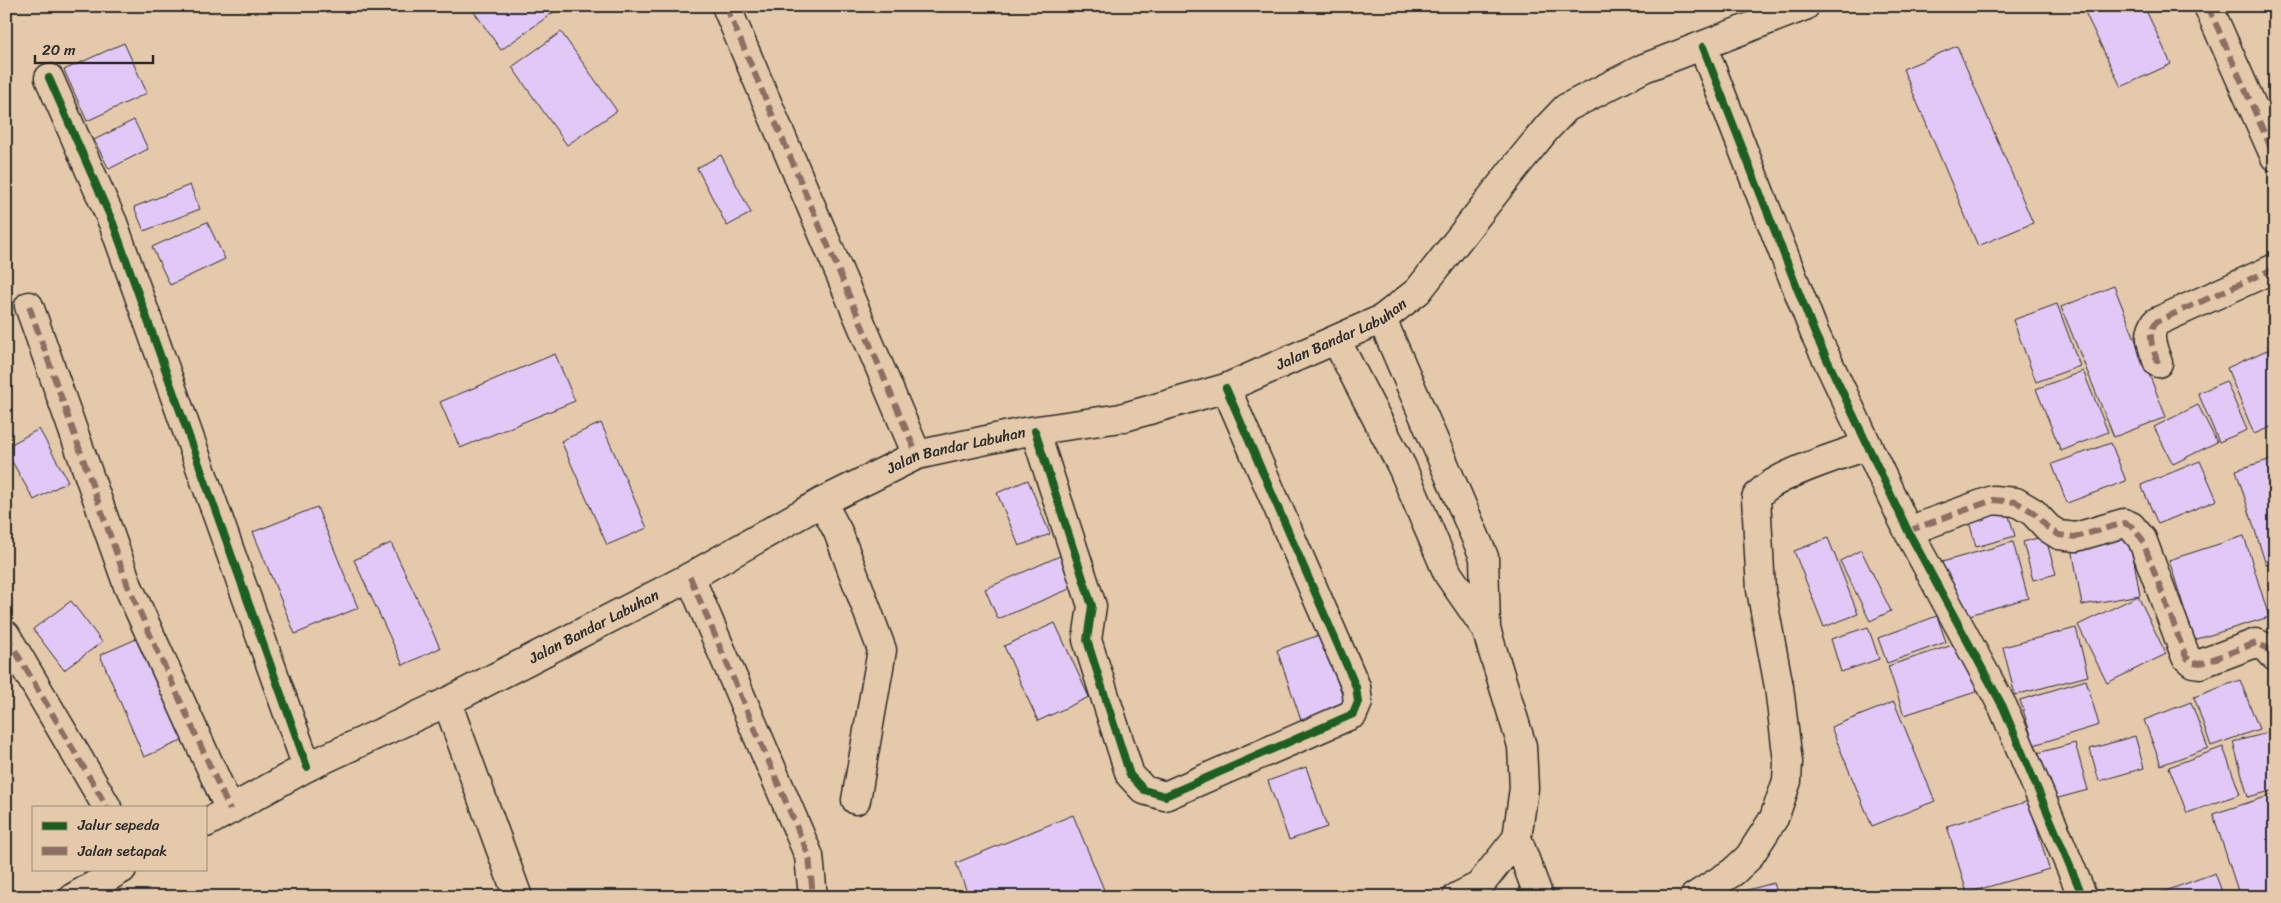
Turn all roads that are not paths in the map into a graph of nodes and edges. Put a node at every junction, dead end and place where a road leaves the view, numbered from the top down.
1 (726, 6) edge
2 (1805, 6) edge
3 (2208, 6) edge
4 (1703, 47) junction
5 (49, 78) dead end
6 (2275, 157) edge
7 (2275, 268) edge
8 (29, 306) dead end
9 (1382, 319) junction
10 (1336, 340) junction
11 (2158, 363) dead end
12 (1226, 388) junction
13 (1035, 431) junction
14 (1866, 446) junction
15 (917, 456) junction
16 (822, 502) junction
17 (1908, 531) junction
18 (690, 577) junction
19 (1486, 629) junction
20 (6, 635) edge
21 (2275, 657) edge
22 (447, 702) junction
23 (307, 767) junction
24 (856, 800) dead end
25 (106, 806) edge
26 (230, 810) junction
27 (208, 822) edge
28 (1517, 838) junction
29 (120, 870) edge
30 (74, 897) edge
31 (518, 897) edge
32 (813, 897) edge
33 (1457, 897) edge
34 (1539, 897) edge
35 (1694, 897) edge
36 (2083, 897) edge

1 - 15 street
2 - 4 street, Jalan Bandar Labuhan
3 - 6 street
4 - 9 street, Jalan Bandar Labuhan
4 - 14 street
5 - 23 street
7 - 11 street
8 - 26 street
9 - 10 street, Jalan Bandar Labuhan
9 - 19 street
10 - 12 street, Jalan Bandar Labuhan
10 - 19 street
12 - 13 street, Jalan Bandar Labuhan
12 - 13 street
13 - 15 street, Jalan Bandar Labuhan
14 - 17 street
14 - 35 street
15 - 16 street, Jalan Bandar Labuhan
16 - 18 street, Jalan Bandar Labuhan
16 - 24 street
17 - 21 street
17 - 36 street
18 - 22 street, Jalan Bandar Labuhan
18 - 32 street
19 - 28 street
20 - 25 street
22 - 23 street, Jalan Bandar Labuhan
22 - 31 street
23 - 26 street, Jalan Bandar Labuhan
26 - 27 street, Jalan Bandar Labuhan
28 - 33 street
28 - 34 street
29 - 30 street

